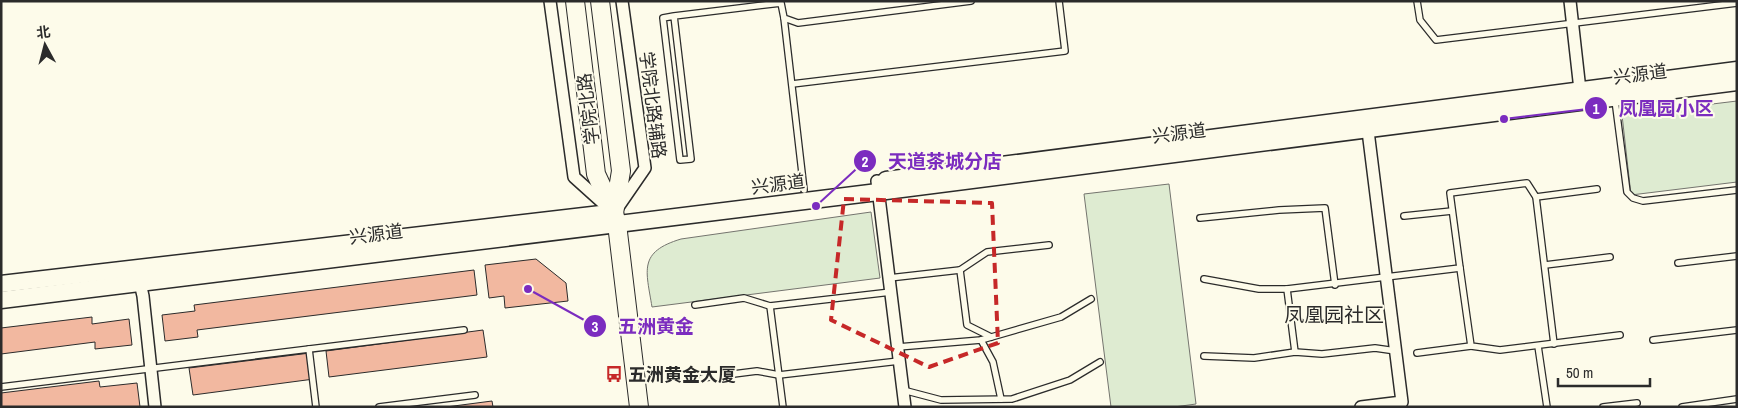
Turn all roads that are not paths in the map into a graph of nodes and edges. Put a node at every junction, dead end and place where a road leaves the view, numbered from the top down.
1 (550, 1) edge
2 (575, 1) edge
3 (600, 1) edge
4 (622, 1) edge
5 (971, 1) edge
6 (1060, 1) edge
7 (1417, 1) edge
8 (1570, 1) edge
9 (1737, 2) edge
10 (1705, 4) edge
11 (674, 16) junction
12 (784, 18) junction
13 (1572, 23) junction
14 (1737, 70) edge
15 (1737, 82) edge
16 (792, 84) junction
17 (1580, 90) junction
18 (1614, 98) junction
19 (1367, 123) junction
20 (878, 186) junction
21 (804, 190) junction
22 (1597, 190) dead end
23 (1737, 190) edge
24 (1536, 198) junction
25 (1452, 211) junction
26 (1404, 216) dead end
27 (615, 218) junction
28 (1200, 218) dead end
29 (1049, 245) dead end
30 (1737, 256) edge
31 (1610, 257) dead end
32 (1678, 263) dead end
33 (1545, 264) junction
34 (1460, 268) junction
35 (960, 270) junction
36 (138, 275) junction
37 (889, 278) junction
38 (1386, 278) junction
39 (1204, 279) dead end
40 (1, 284) edge
41 (1335, 284) junction
42 (1287, 289) junction
43 (891, 292) junction
44 (1091, 299) dead end
45 (1, 300) edge
46 (695, 305) dead end
47 (770, 306) junction
48 (464, 330) dead end
49 (1737, 330) edge
50 (1620, 335) dead end
51 (991, 337) junction
52 (981, 340) junction
53 (1653, 340) dead end
54 (1554, 344) junction
55 (1471, 346) junction
56 (1538, 346) junction
57 (898, 347) junction
58 (310, 349) junction
59 (1396, 351) junction
60 (1295, 352) junction
61 (1417, 353) dead end
62 (1204, 356) dead end
63 (899, 361) junction
64 (1100, 362) dead end
65 (151, 369) junction
66 (779, 375) junction
67 (702, 378) dead end
68 (1, 387) edge
69 (903, 390) junction
70 (475, 395) dead end
71 (1001, 399) junction
72 (1737, 400) edge
73 (1637, 403) dead end
74 (155, 407) edge
75 (316, 407) edge
76 (379, 407) edge
77 (639, 407) edge
78 (783, 407) edge
79 (905, 407) edge
80 (1360, 407) edge
81 (1547, 407) edge
82 (1603, 407) edge
83 (1682, 407) edge

1 - 27 street
2 - 27 main road, 学院北路
3 - 27 main road, 学院北路
4 - 27 street, 学院北路辅路
5 - 12 lane
6 - 16 lane
7 - 13 lane
8 - 13 street
9 - 10 lane
10 - 13 lane
11 - 11 lane
11 - 12 lane
12 - 16 lane
13 - 17 street
14 - 17 main road, 兴源道
15 - 18 main road, 兴源道
16 - 21 lane
17 - 19 main road, 兴源道
18 - 19 main road, 兴源道
18 - 23 lane
19 - 20 main road, 兴源道
19 - 38 street
20 - 21 main road, 兴源道
20 - 27 main road, 兴源道
20 - 37 street
21 - 27 main road, 兴源道
22 - 24 lane
24 - 25 lane
24 - 33 lane
25 - 26 lane
25 - 34 lane
27 - 36 main road, 兴源道
27 - 77 main road, 学院北路
28 - 41 lane
29 - 35 lane
30 - 32 lane
31 - 33 lane
33 - 54 lane
34 - 38 lane
34 - 55 lane
35 - 37 lane
35 - 51 lane
36 - 40 main road, 兴源道
36 - 45 main road, 兴源道
36 - 65 street
37 - 43 street
38 - 41 lane
38 - 59 street
39 - 42 lane
41 - 42 lane
42 - 60 lane
43 - 47 lane
43 - 57 street
44 - 51 lane
46 - 47 lane
47 - 66 lane
48 - 58 lane
49 - 53 lane
50 - 54 lane
51 - 52 lane
52 - 57 lane
52 - 71 lane
54 - 56 lane
55 - 56 lane
55 - 61 lane
56 - 81 lane
57 - 63 street
58 - 65 lane
58 - 75 lane
59 - 60 lane
59 - 80 street
60 - 62 lane
63 - 66 lane
63 - 69 street
64 - 71 lane
65 - 68 lane
65 - 74 street
66 - 67 lane
66 - 78 lane
69 - 71 lane
69 - 79 street
70 - 76 lane
72 - 83 lane
73 - 82 lane

